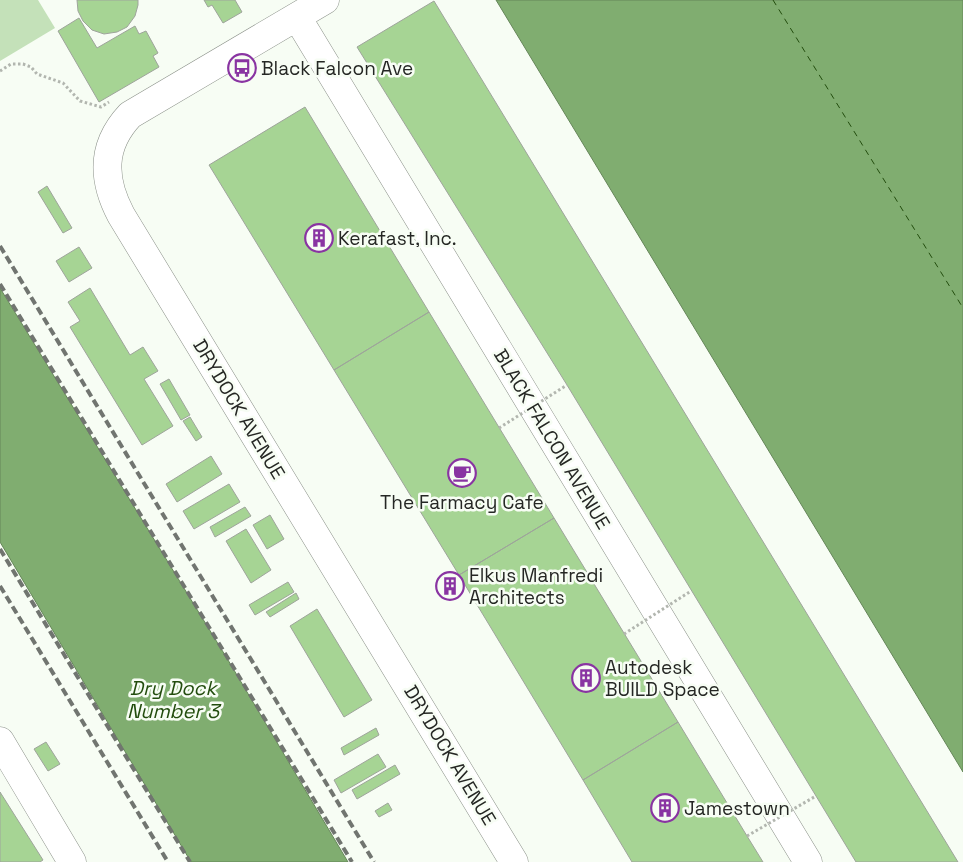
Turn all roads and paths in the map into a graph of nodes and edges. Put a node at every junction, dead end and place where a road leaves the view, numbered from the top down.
1 (325, 0) edge
2 (296, 17) junction
3 (0, 71) edge
4 (111, 101) dead end
5 (567, 385) dead end
6 (499, 428) dead end
7 (691, 591) dead end
8 (624, 634) dead end
9 (0, 742) edge
10 (816, 796) dead end
11 (747, 836) dead end
12 (72, 862) edge
13 (514, 862) edge
14 (808, 862) edge

1 - 2 street, DRYDOCK AVENUE
2 - 13 street, DRYDOCK AVENUE
2 - 14 street, BLACK FALCON AVENUE
3 - 4 path
5 - 6 path, bridge
7 - 8 path, bridge
9 - 12 street
10 - 11 path, bridge

